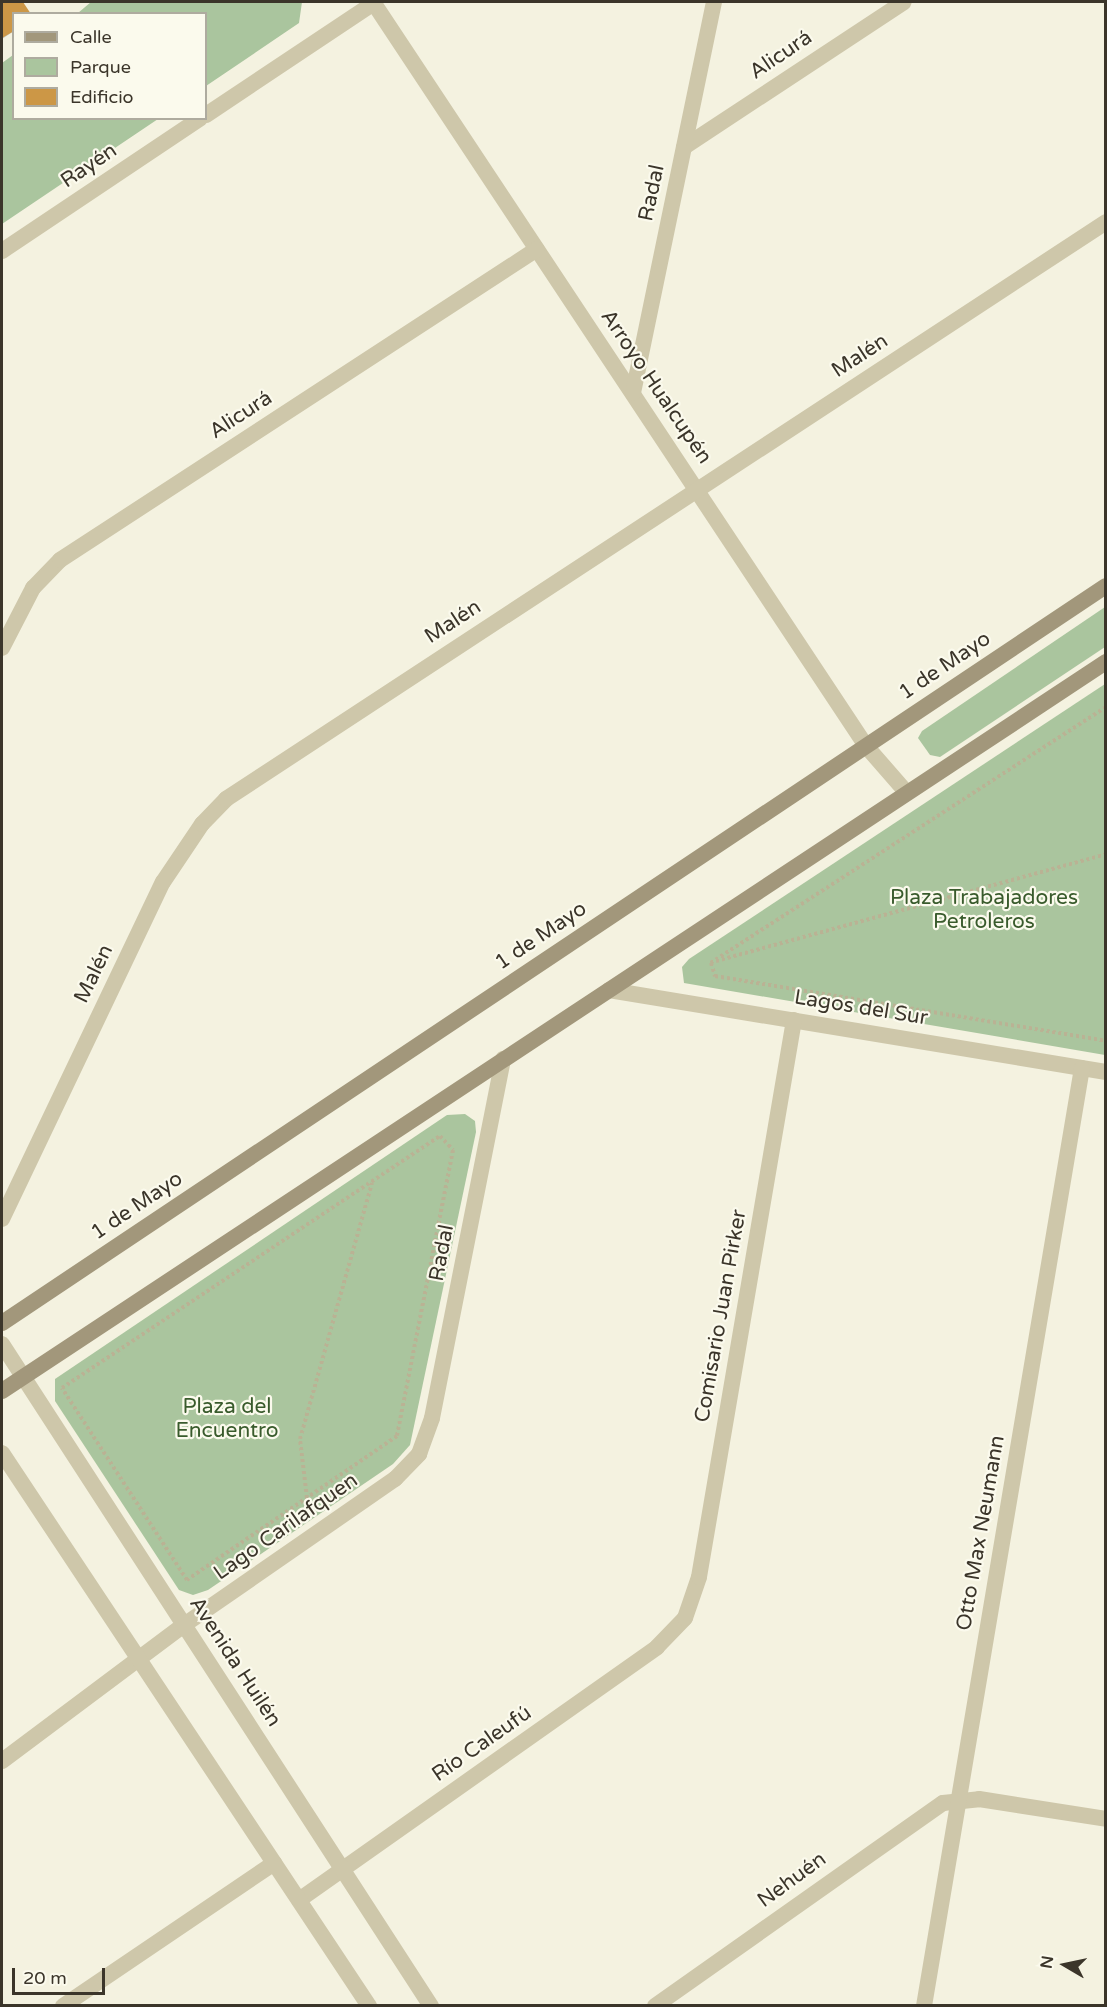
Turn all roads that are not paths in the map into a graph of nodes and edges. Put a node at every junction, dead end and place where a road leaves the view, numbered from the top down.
1 (373, 2) edge
2 (714, 2) edge
3 (904, 2) edge
4 (207, 114) edge
5 (198, 120) edge
6 (684, 147) junction
7 (1106, 222) edge
8 (537, 249) junction
9 (2, 250) edge
10 (633, 393) junction
11 (697, 490) junction
12 (1106, 586) edge
13 (2, 648) edge
14 (1106, 662) edge
15 (866, 746) junction
16 (907, 793) junction
17 (609, 990) junction
18 (794, 1020) junction
19 (503, 1059) junction
20 (1082, 1068) junction
21 (1106, 1072) edge
22 (2, 1219) edge
23 (2, 1323) edge
24 (2, 1344) edge
25 (23, 1376) junction
26 (2, 1391) edge
27 (2, 1453) edge
28 (419, 1454) joint
29 (685, 1618) joint
30 (184, 1625) junction
31 (141, 1662) junction
32 (2, 1761) edge
33 (959, 1798) junction
34 (1106, 1819) edge
35 (274, 1863) junction
36 (343, 1870) junction
37 (299, 1900) junction
38 (63, 2006) edge
39 (369, 2006) edge
40 (431, 2006) edge
41 (656, 2006) edge
42 (924, 2006) edge

1 - 4 street
1 - 8 street, Arroyo Hualcupén
2 - 6 street, Radal
3 - 6 street, Alicurá
5 - 9 street, Rayén
6 - 10 street, Radal
7 - 11 street, Malén
8 - 10 street, Arroyo Hualcupén
8 - 13 street, Alicurá
10 - 11 street, Arroyo Hualcupén
11 - 15 street, Arroyo Hualcupén
11 - 22 street, Malén
12 - 15 main road, 1 de Mayo
14 - 16 main road
15 - 16 street, Arroyo Hualcupén
15 - 23 main road, 1 de Mayo
16 - 17 main road
17 - 18 street, Lagos del Sur
17 - 19 main road
18 - 20 street, Lagos del Sur
18 - 29 street, Comisario Juan Pirker
19 - 25 main road
19 - 28 street, Radal
20 - 21 street, Lagos del Sur
20 - 33 street, Otto Max Neumann
24 - 25 street, Avenida Huilén
25 - 26 main road
25 - 30 street, Avenida Huilén
27 - 31 street
28 - 30 street, Lago Carilafquen
29 - 36 street, Río Caleufú
30 - 31 street, Lago Carilafquen
30 - 36 street, Avenida Huilén
31 - 32 street, Lago Carilafquen
31 - 35 street
33 - 34 street
33 - 41 street, Nehuén
33 - 42 street, Otto Max Neumann
35 - 37 street
35 - 38 street
36 - 37 street, Río Caleufú
36 - 40 street, Avenida Huilén
37 - 39 street

